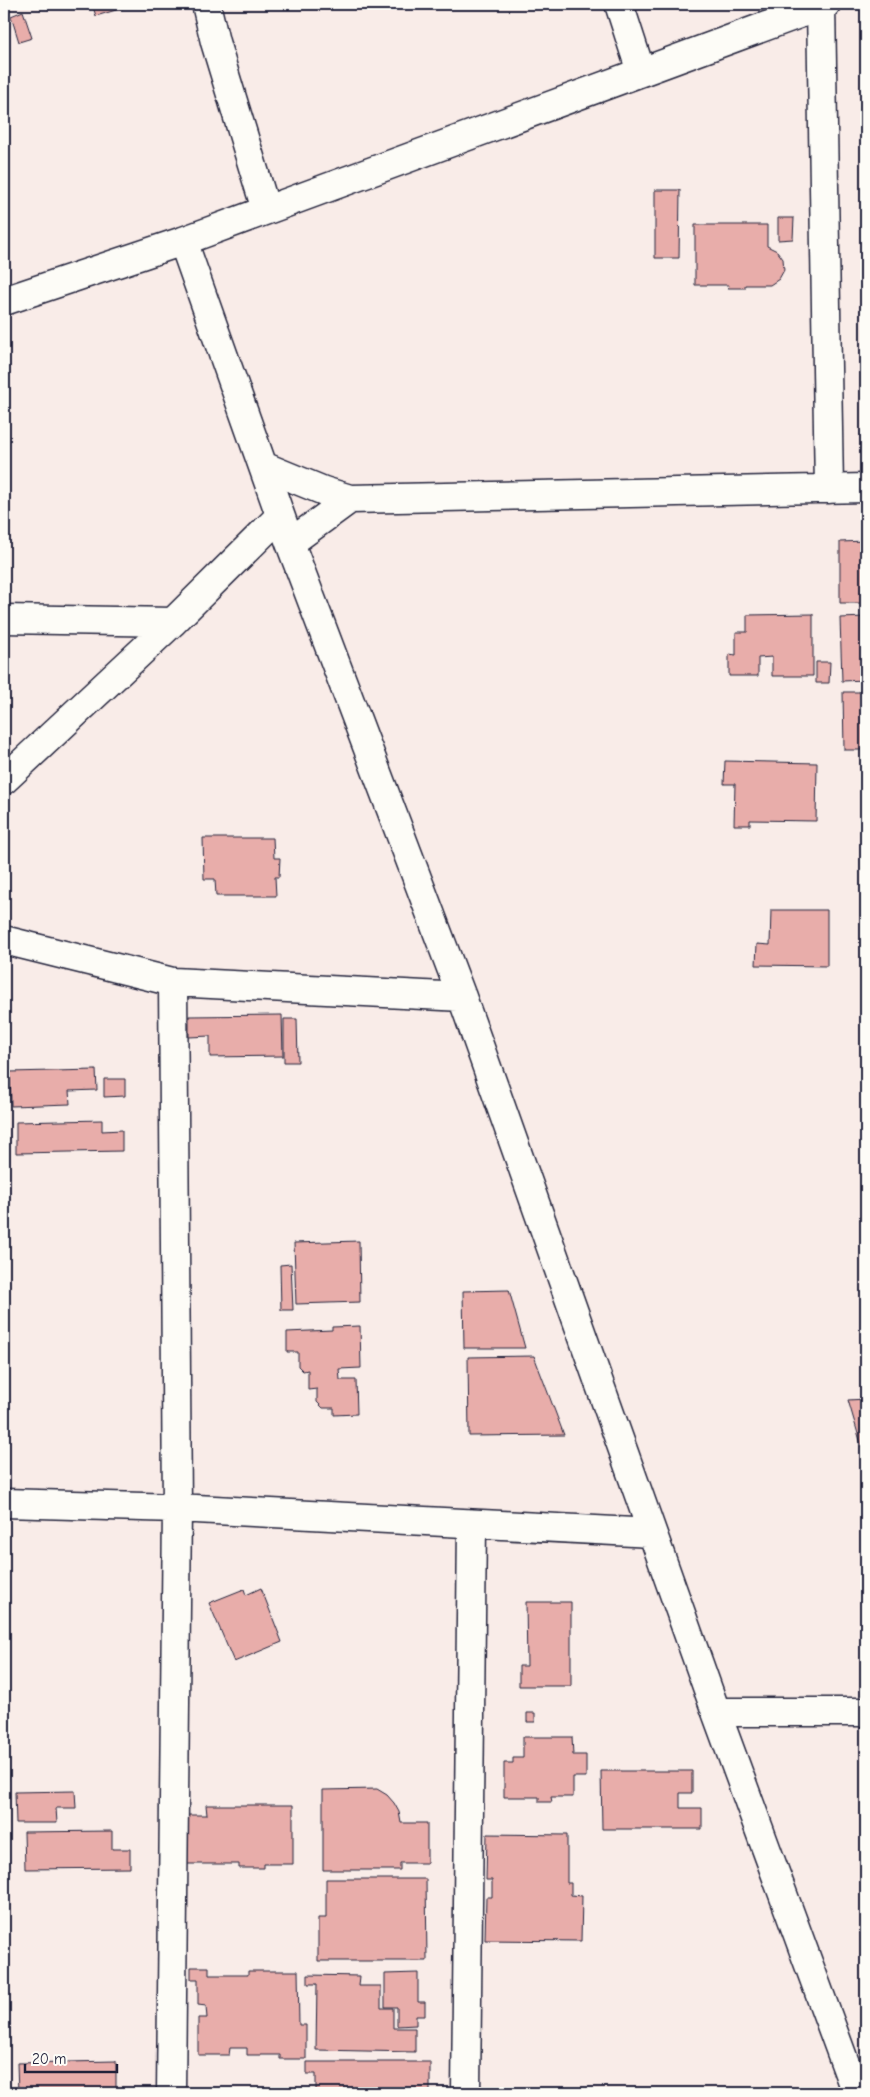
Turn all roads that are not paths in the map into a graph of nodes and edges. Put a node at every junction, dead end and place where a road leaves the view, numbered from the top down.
1 (206, 4) edge
2 (619, 4) edge
3 (824, 5) edge
4 (641, 72) junction
5 (266, 210) junction
6 (183, 241) junction
7 (4, 301) edge
8 (263, 466) junction
9 (866, 488) edge
10 (829, 489) junction
11 (350, 499) junction
12 (280, 516) junction
13 (290, 543) junction
14 (4, 619) edge
15 (173, 622) junction
16 (4, 780) edge
17 (4, 940) edge
18 (173, 982) junction
19 (462, 997) junction
20 (4, 1504) edge
21 (177, 1508) junction
22 (472, 1524) junction
23 (652, 1533) junction
24 (716, 1712) junction
25 (866, 1712) edge
26 (171, 2093) edge
27 (466, 2093) edge
28 (856, 2093) edge

1 - 5 street
2 - 4 street
3 - 4 street
3 - 10 street
4 - 5 street
5 - 6 street
6 - 7 street
6 - 8 street
8 - 11 street
8 - 12 street
9 - 10 street
10 - 11 street
11 - 13 street
12 - 13 street
12 - 15 street
13 - 19 street
14 - 15 street
15 - 16 street
17 - 18 street
18 - 19 street
18 - 21 street
19 - 23 street
20 - 21 street
21 - 22 street
21 - 26 street
22 - 23 street
22 - 27 street
23 - 24 street
24 - 25 street
24 - 28 street

